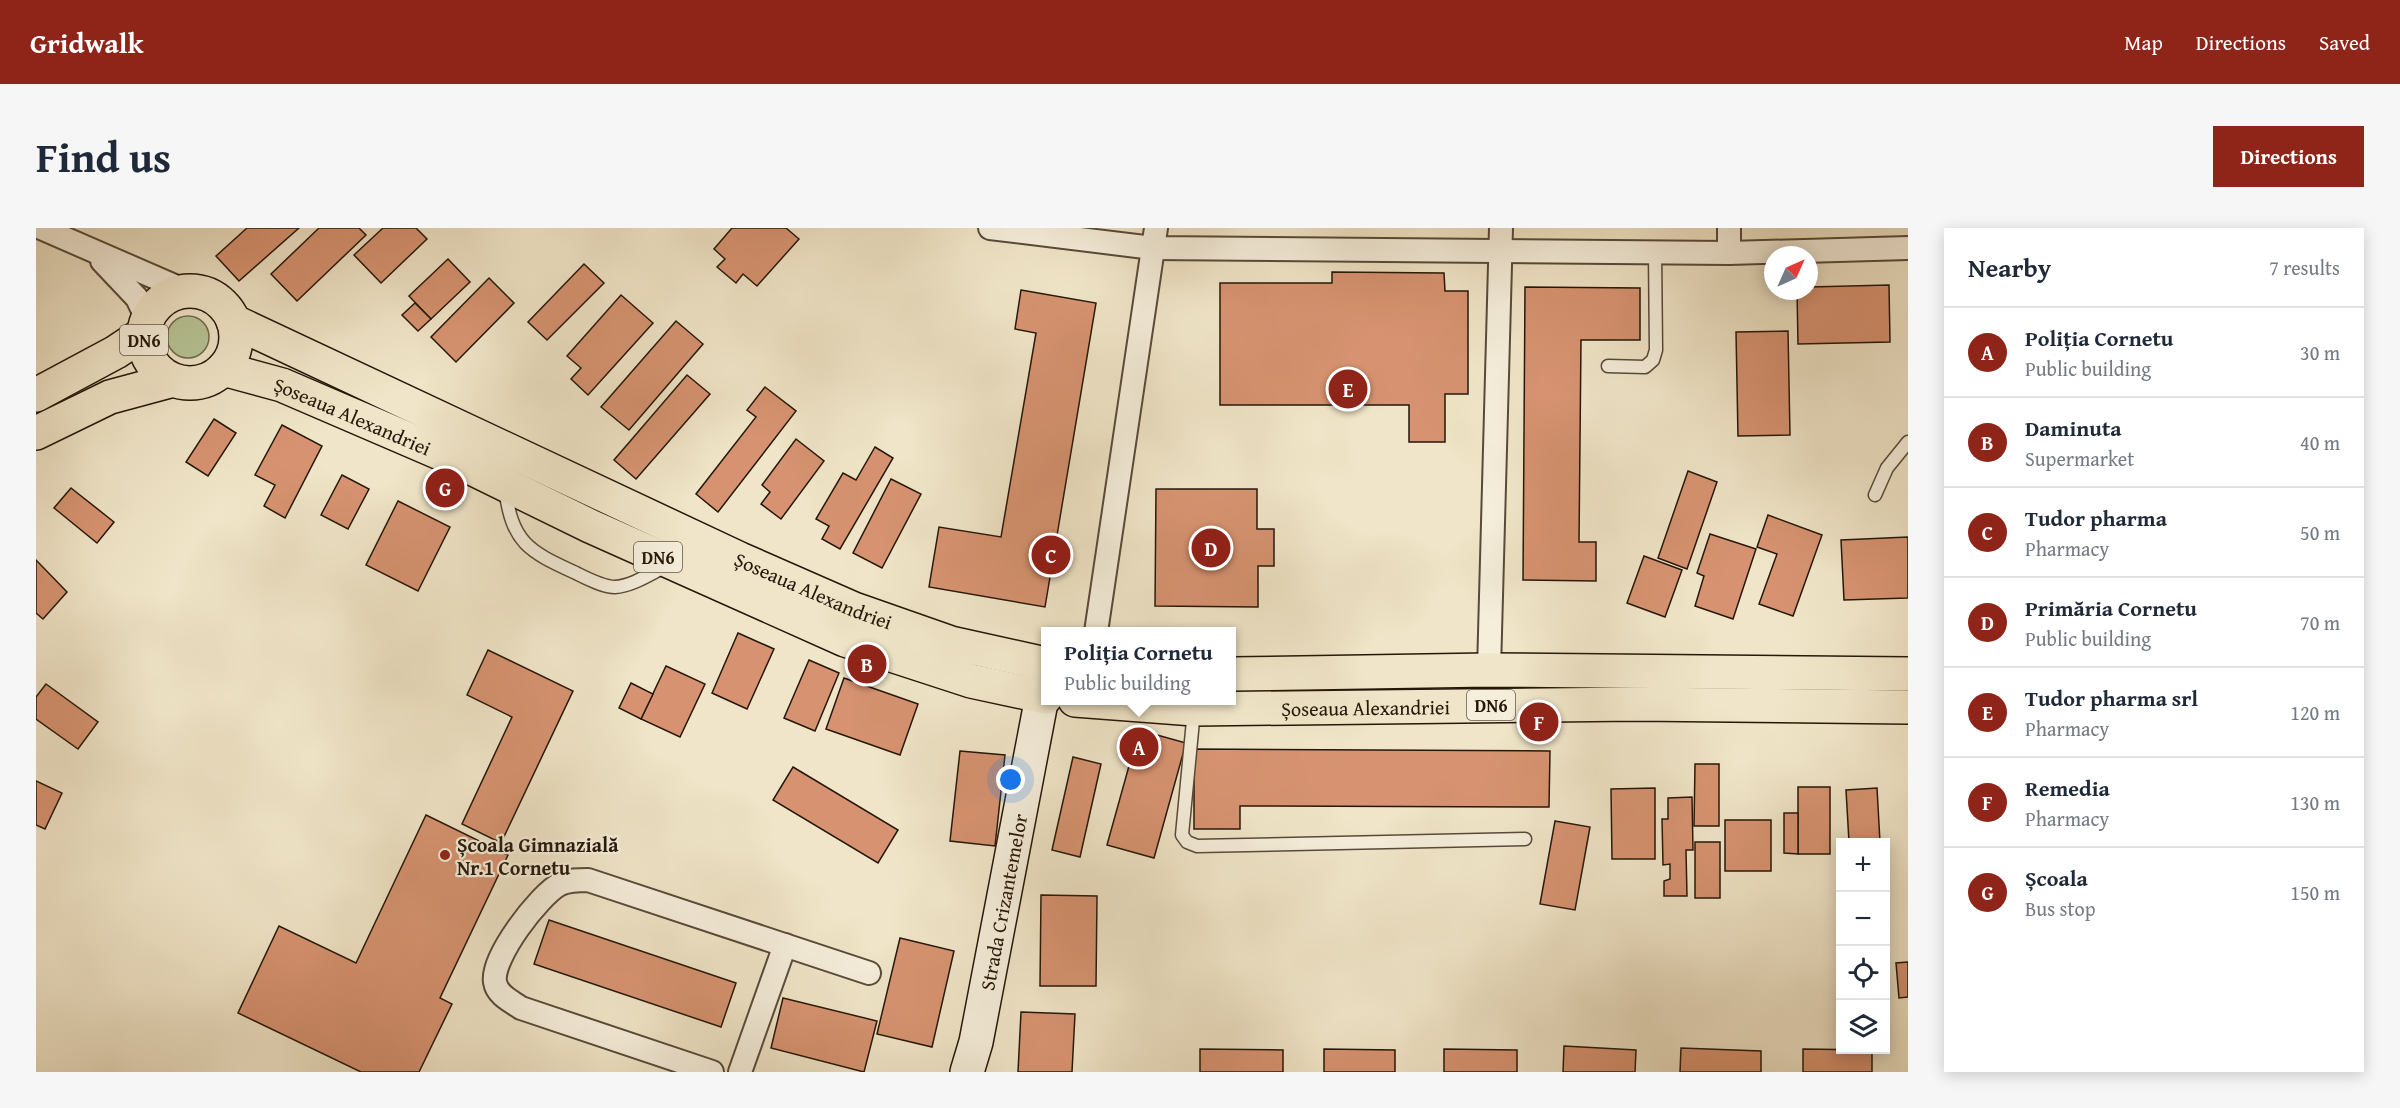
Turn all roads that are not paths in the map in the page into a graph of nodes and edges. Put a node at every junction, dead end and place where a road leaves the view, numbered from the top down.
1 (41, 228) edge
2 (990, 228) edge
3 (1729, 228) edge
4 (1155, 238) edge
5 (1501, 239) edge
6 (1908, 248) edge
7 (90, 249) junction
8 (1655, 252) junction
9 (1729, 253) junction
10 (186, 291) junction
11 (233, 321) junction
12 (145, 326) junction
13 (1608, 366) dead end
14 (224, 369) junction
15 (173, 380) junction
16 (36, 395) edge
17 (36, 433) edge
18 (1908, 442) edge
19 (504, 484) junction
20 (1875, 495) dead end
21 (672, 563) junction
22 (1097, 627) edge
23 (1041, 663) edge
24 (1489, 670) junction
25 (1236, 674) edge
26 (1908, 674) edge
27 (1041, 696) edge
28 (1042, 705) edge
29 (1141, 705) edge
30 (1908, 707) edge
31 (1194, 709) junction
32 (1525, 839) dead end
33 (785, 945) junction
34 (869, 973) dead end
35 (712, 1072) edge
36 (740, 1072) edge
37 (967, 1072) edge

1 - 7 street
2 - 4 street
3 - 9 street
4 - 5 street
4 - 22 street
5 - 8 street
5 - 24 street
6 - 9 street
7 - 10 street
7 - 12 street
8 - 9 street
8 - 13 lane
10 - 11 highway, Șoseaua Alexandriei / DN6
10 - 12 highway, DN6
11 - 14 highway
11 - 23 highway, Șoseaua Alexandriei / DN6
12 - 15 highway, DN6
12 - 16 highway, DN6
14 - 15 highway, DN6
14 - 19 highway, Șoseaua Alexandriei / DN6
15 - 17 highway, DN6
18 - 20 lane
19 - 21 highway, Șoseaua Alexandriei / DN6
19 - 21 lane
21 - 27 highway, Șoseaua Alexandriei / DN6
24 - 25 highway, Șoseaua Alexandriei / DN6
24 - 26 highway, Șoseaua Alexandriei / DN6
28 - 37 street, Strada Crizantemelor
29 - 31 highway, Șoseaua Alexandriei / DN6
30 - 31 highway, Șoseaua Alexandriei / DN6
31 - 32 lane
33 - 34 street
33 - 35 street
33 - 36 street

